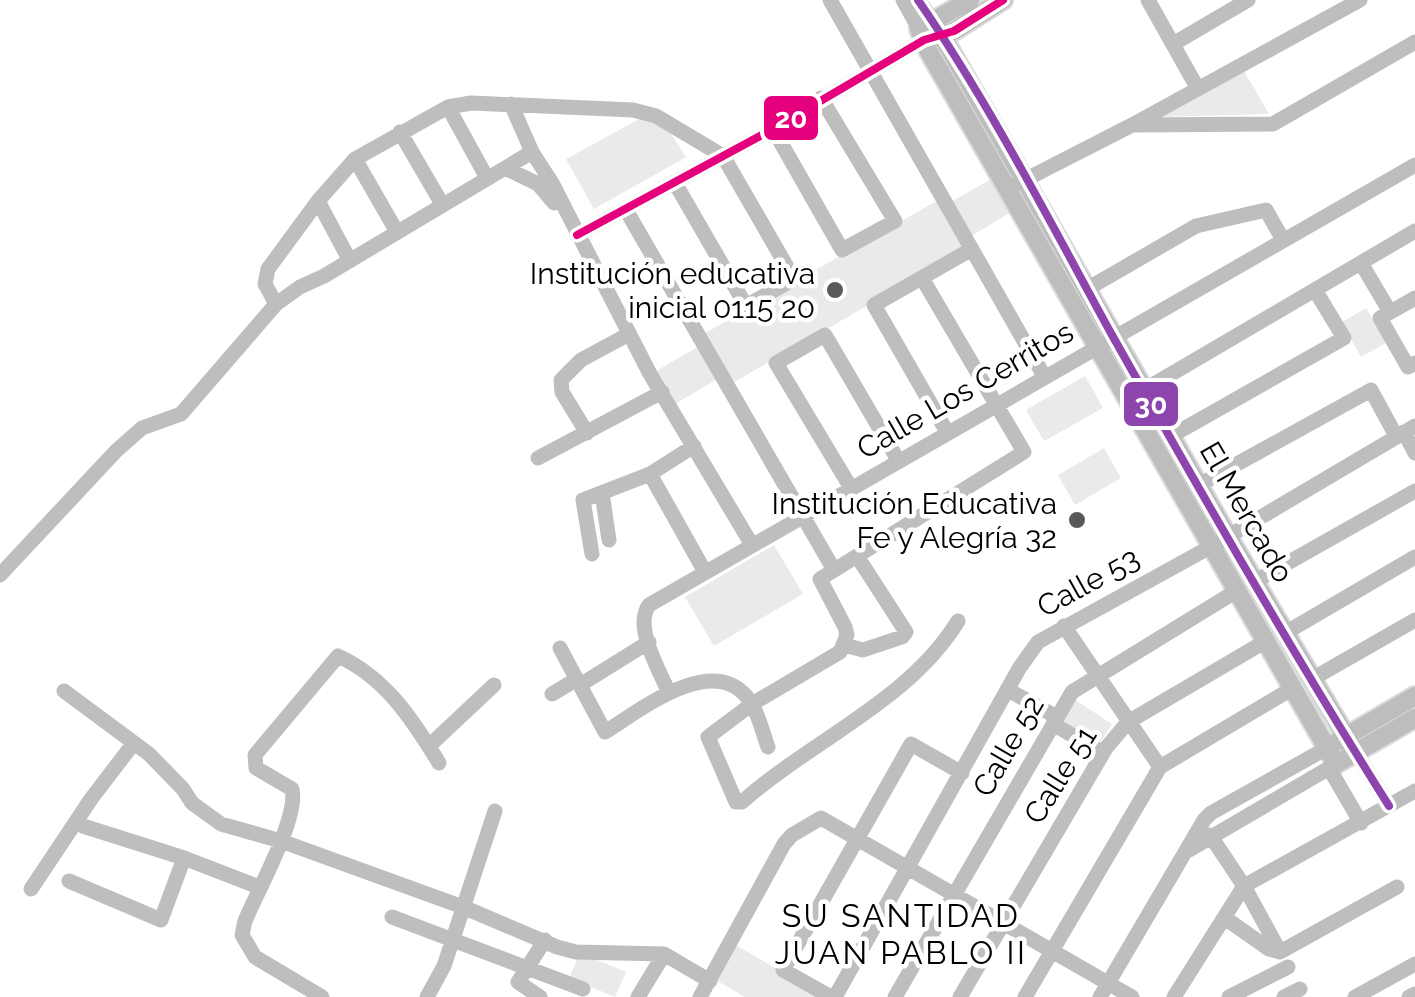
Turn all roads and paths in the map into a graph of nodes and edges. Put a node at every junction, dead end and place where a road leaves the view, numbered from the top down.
1 (830, 0) edge
2 (903, 0) edge
3 (918, 0) edge
4 (970, 0) edge
5 (1002, 0) edge
6 (1148, 0) edge
7 (1248, 0) edge
8 (1360, 0) edge
9 (930, 31) junction
10 (1415, 42) edge
11 (1173, 44) junction
12 (871, 70) junction
13 (1198, 89) junction
14 (821, 98) junction
15 (511, 104) junction
16 (448, 107) junction
17 (1132, 125) junction
18 (773, 129) junction
19 (400, 132) junction
20 (532, 152) junction
21 (722, 156) junction
22 (355, 160) junction
23 (1415, 165) edge
24 (507, 169) junction
25 (487, 178) junction
26 (1025, 178) junction
27 (675, 183) junction
28 (1009, 188) junction
29 (318, 201) junction
30 (442, 204) junction
31 (626, 210) junction
32 (397, 232) junction
33 (1415, 232) edge
34 (577, 234) junction
35 (1283, 240) junction
36 (972, 249) junction
37 (350, 261) junction
38 (1361, 263) junction
39 (922, 278) junction
40 (1087, 288) junction
41 (1315, 290) junction
42 (1415, 298) edge
43 (276, 304) junction
44 (1385, 315) junction
45 (629, 334) junction
46 (1106, 341) junction
47 (1413, 364) edge
48 (1044, 376) junction
49 (1144, 390) junction
50 (662, 392) junction
51 (996, 404) junction
52 (1405, 431) edge
53 (948, 432) junction
54 (587, 433) junction
55 (1171, 436) junction
56 (694, 446) junction
57 (1415, 453) edge
58 (538, 458) dead end
59 (898, 460) junction
60 (650, 474) junction
61 (1199, 485) junction
62 (851, 488) junction
63 (1415, 491) edge
64 (602, 493) junction
65 (802, 516) junction
66 (609, 540) dead end
67 (1220, 540) junction
68 (752, 545) junction
69 (592, 554) dead end
70 (857, 556) junction
71 (1415, 557) edge
72 (834, 570) junction
73 (705, 572) junction
74 (0, 574) edge
75 (1246, 586) junction
76 (1415, 620) edge
77 (958, 621) dead end
78 (1064, 626) junction
79 (1284, 633) junction
80 (1266, 641) junction
81 (649, 642) junction
82 (844, 645) junction
83 (560, 648) dead end
84 (1095, 675) junction
85 (1312, 679) junction
86 (578, 682) junction
87 (494, 685) dead end
88 (1293, 688) junction
89 (1008, 690) junction
90 (64, 691) dead end
91 (669, 693) junction
92 (552, 694) dead end
93 (1415, 696) edge
94 (752, 704) junction
95 (1415, 718) edge
96 (1055, 720) junction
97 (1128, 722) junction
98 (134, 744) junction
99 (1351, 745) junction
100 (429, 746) junction
101 (768, 747) dead end
102 (1103, 752) junction
103 (1331, 760) junction
104 (439, 763) dead end
105 (1160, 766) junction
106 (962, 773) junction
107 (1415, 791) edge
108 (1389, 806) junction
109 (494, 810) dead end
110 (1361, 823) junction
111 (83, 826) dead end
112 (1210, 835) junction
113 (856, 837) junction
114 (281, 841) junction
115 (1186, 852) junction
116 (184, 858) junction
117 (908, 868) junction
118 (68, 880) dead end
119 (259, 886) junction
120 (1244, 886) junction
121 (1397, 887) dead end
122 (31, 889) dead end
123 (954, 894) junction
124 (463, 908) junction
125 (392, 917) dead end
126 (1225, 918) junction
127 (1003, 923) junction
128 (451, 938) junction
129 (545, 940) junction
130 (1052, 951) junction
131 (1280, 952) junction
132 (664, 954) junction
133 (1415, 964) edge
134 (528, 966) junction
135 (1288, 968) dead end
136 (710, 981) junction
137 (583, 988) dead end
138 (1300, 989) dead end
139 (1104, 991) edge
140 (322, 997) edge
141 (427, 997) edge
142 (540, 997) edge
143 (638, 997) edge
144 (700, 997) edge
145 (833, 997) edge
146 (895, 997) edge
147 (960, 997) edge
148 (1025, 997) edge
149 (1132, 997) edge
150 (1174, 997) edge
151 (1229, 997) edge
152 (1284, 997) edge
153 (1355, 997) edge

1 - 12 street
2 - 9 street
3 - 9 street
4 - 9 main road
5 - 9 main road
6 - 11 street
7 - 11 street
8 - 13 street
9 - 12 street
9 - 26 main road, El Mercado
9 - 28 main road, El Mercado
10 - 17 street
11 - 13 street
12 - 14 street
12 - 36 street
13 - 17 street
14 - 18 street
14 - 18 street
15 - 16 street
15 - 20 street
15 - 21 street
16 - 19 street
16 - 25 street
17 - 26 street
18 - 21 street
19 - 22 street
19 - 30 street
20 - 24 street
20 - 34 street
21 - 27 street
21 - 27 street
22 - 29 street
22 - 32 street
23 - 35 street, Calle Los Cerritos
24 - 25 street
24 - 34 street
25 - 30 street
26 - 28 street
26 - 40 main road, El Mercado
27 - 31 street
28 - 46 main road, El Mercado
29 - 37 street
29 - 43 street
30 - 32 street
31 - 34 street
31 - 65 street
32 - 37 street
33 - 38 street
34 - 45 street
35 - 40 street
35 - 46 street, Calle Los Cerritos
36 - 39 street
36 - 48 street
37 - 43 street
38 - 41 street
38 - 44 street
39 - 51 street
39 - 53 street
40 - 46 main road, El Mercado
41 - 49 street
41 - 55 street
42 - 44 street
43 - 74 street
44 - 47 street
45 - 50 street
45 - 54 street
46 - 48 street, Calle Los Cerritos
46 - 49 main road, El Mercado
46 - 67 main road, El Mercado
48 - 51 street, Calle Los Cerritos
49 - 55 main road, El Mercado
50 - 54 street
50 - 56 street
51 - 53 street, Calle Los Cerritos
51 - 70 street
52 - 57 street
52 - 61 street
52 - 67 street, Calle 53
53 - 59 street, Calle Los Cerritos
54 - 58 street
55 - 61 main road, El Mercado
56 - 60 street
56 - 68 street
59 - 62 street, Calle Los Cerritos
59 - 62 street
60 - 64 street
60 - 73 street
61 - 67 main road, El Mercado
62 - 65 street, Calle Los Cerritos
63 - 75 street, Calle 52
64 - 66 street
64 - 69 street
65 - 68 street, Calle Los Cerritos
65 - 72 street
67 - 75 main road, El Mercado
67 - 78 street, Calle 53
68 - 73 street, Calle Los Cerritos
70 - 72 street
70 - 82 street
71 - 79 street
72 - 82 street
73 - 81 street, Calle Los Cerritos
75 - 79 main road, El Mercado
75 - 80 main road, El Mercado
75 - 84 street, Calle 52
76 - 85 street
77 - 94 street
78 - 84 street
78 - 89 street, Calle 53
79 - 85 main road, El Mercado
80 - 88 main road, El Mercado
80 - 97 street, Calle 51
81 - 86 street
81 - 91 street
82 - 94 street
83 - 86 street
84 - 96 street, Calle 52
84 - 97 street
85 - 99 main road, El Mercado
86 - 91 street
86 - 92 street
87 - 100 street
88 - 103 main road, El Mercado
88 - 105 street
89 - 96 street
89 - 106 street, Calle 53
90 - 98 street
91 - 94 street
93 - 99 main road
94 - 101 street
95 - 99 main road
96 - 102 street
96 - 123 street, Calle 52
97 - 102 street, Calle 51
97 - 105 street
98 - 114 street
98 - 122 street
99 - 103 main road
99 - 108 street, El Mercado
100 - 104 street
100 - 114 street
102 - 127 street, Calle 51
103 - 110 street
103 - 112 street
103 - 115 street
105 - 130 street
106 - 113 street
106 - 117 street, Calle 53
107 - 108 street
108 - 110 street
109 - 124 street
110 - 120 street
111 - 116 street
112 - 115 street
112 - 120 street
113 - 117 street
113 - 136 street
113 - 145 street
114 - 119 street
114 - 124 street
115 - 139 street
116 - 118 street
116 - 119 street
117 - 123 street
117 - 145 street, Calle 53
119 - 140 street
120 - 126 street
120 - 131 street
121 - 131 street
123 - 127 street
123 - 146 street, Calle 52
124 - 128 street
124 - 129 street
125 - 128 street
126 - 131 street
126 - 150 street
127 - 130 street
127 - 147 street, Calle 51
128 - 134 street
128 - 141 street
129 - 132 street
129 - 134 street
130 - 139 street
130 - 148 street
132 - 136 street
132 - 143 street
133 - 153 street
134 - 137 street
134 - 142 street
135 - 151 street
136 - 144 street
138 - 152 street
139 - 149 street

